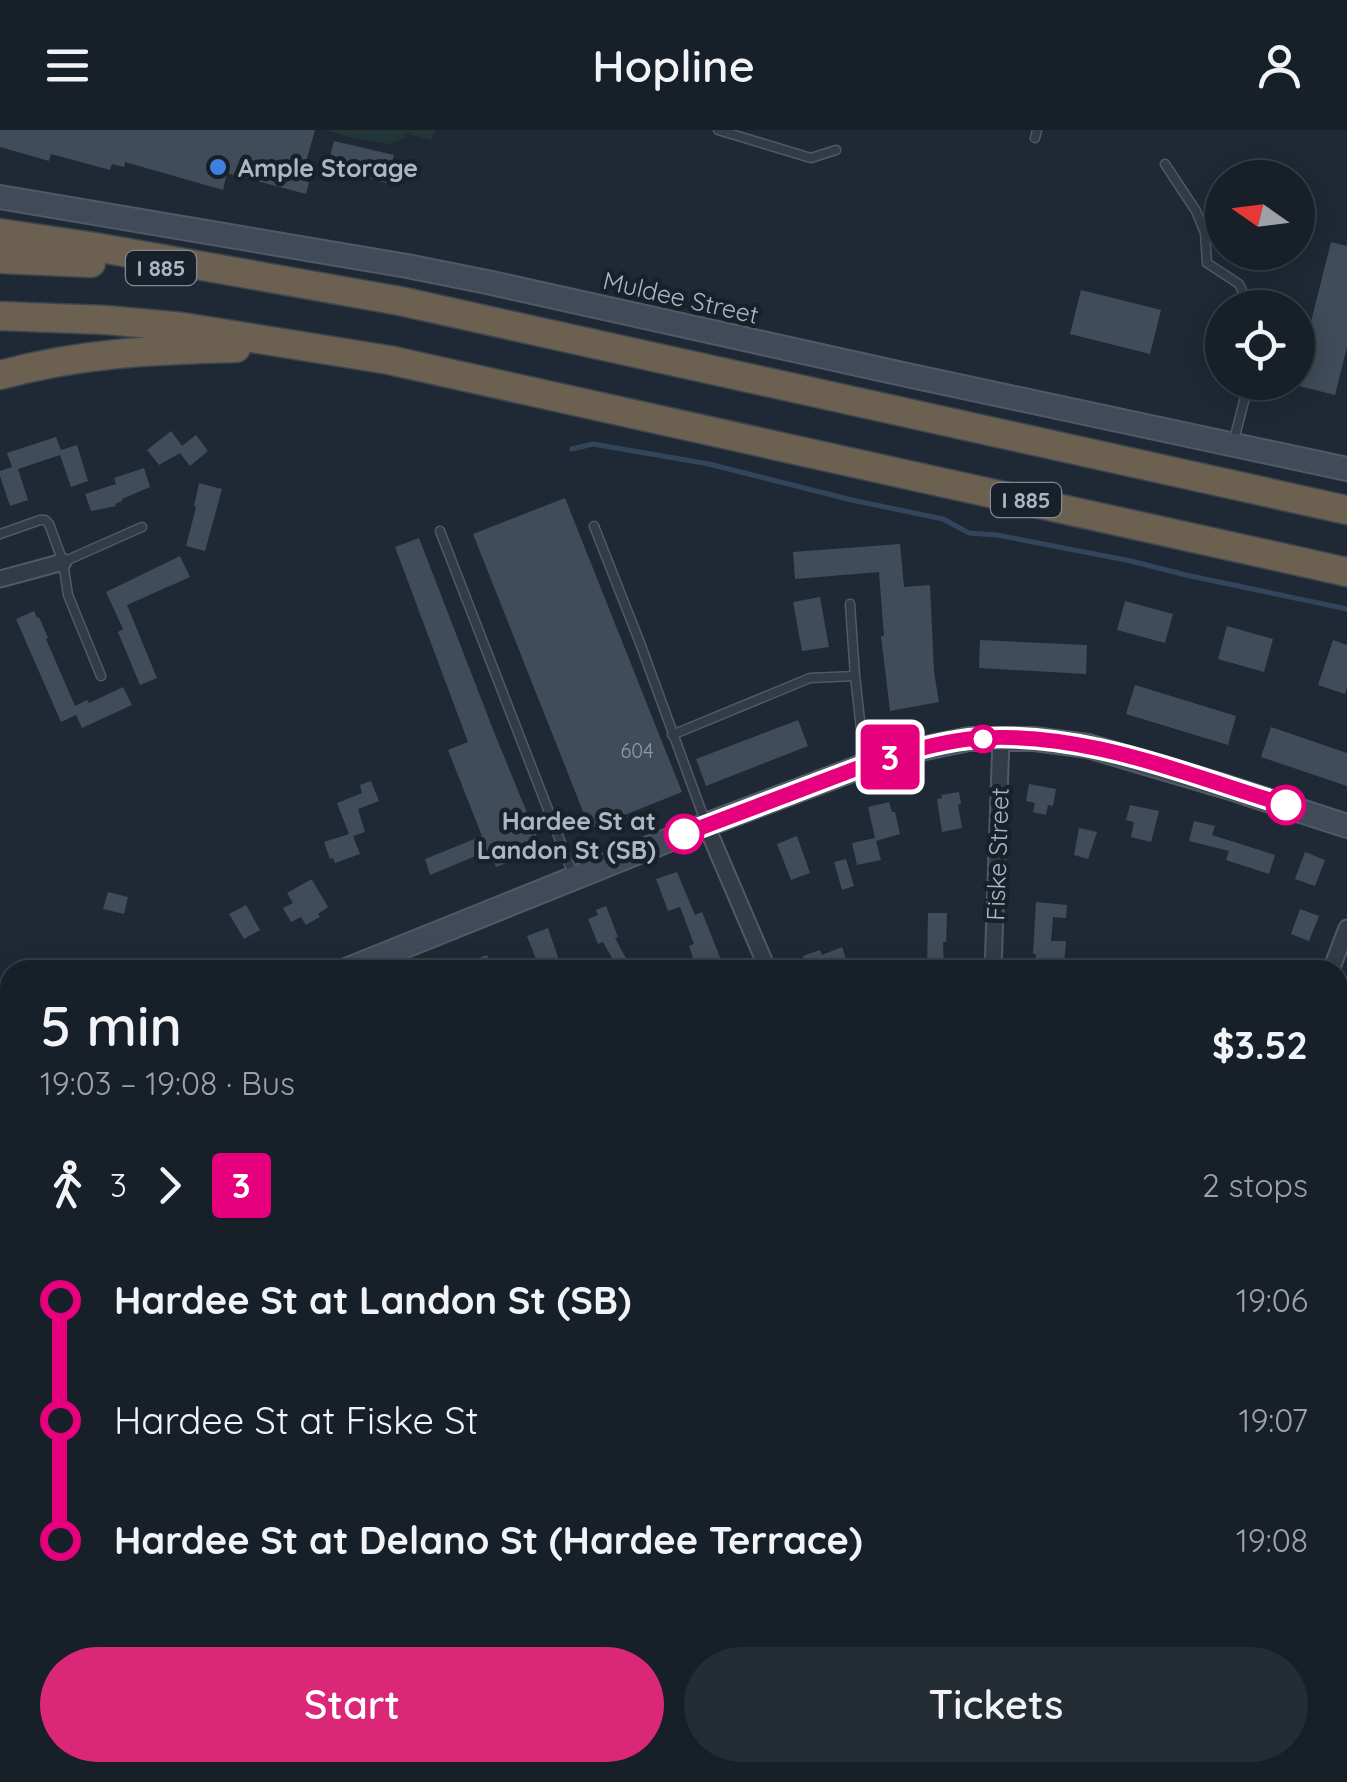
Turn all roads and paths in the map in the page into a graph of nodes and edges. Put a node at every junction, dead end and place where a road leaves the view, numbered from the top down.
1 (718, 130) edge
2 (836, 150) dead end
3 (1165, 164) dead end
4 (0, 197) edge
5 (0, 234) edge
6 (0, 259) edge
7 (321, 287) junction
8 (1242, 290) edge
9 (0, 316) edge
10 (312, 347) junction
11 (0, 374) edge
12 (1244, 400) edge
13 (1232, 444) junction
14 (1347, 468) edge
15 (1347, 510) edge
16 (594, 526) dead end
17 (142, 527) dead end
18 (440, 530) dead end
19 (0, 534) edge
20 (63, 562) junction
21 (1347, 572) edge
22 (0, 579) edge
23 (850, 604) dead end
24 (101, 676) dead end
25 (855, 676) junction
26 (672, 735) junction
27 (1001, 738) junction
28 (871, 763) junction
29 (706, 826) junction
30 (1347, 826) edge
31 (574, 878) junction
32 (1347, 928) edge
33 (371, 960) edge
34 (764, 960) edge
35 (993, 960) edge
36 (1335, 960) edge

1 - 2 lane
3 - 8 lane
4 - 13 street, Muldee Street
5 - 7 highway
6 - 7 highway, I 885
7 - 15 highway, I 885
9 - 10 highway, I 885
10 - 11 highway
10 - 21 highway, I 885
12 - 13 lane
13 - 14 street, Muldee Street
16 - 26 lane
17 - 20 lane
18 - 31 lane
19 - 20 lane
20 - 22 street
20 - 24 lane
23 - 25 lane
25 - 26 lane
25 - 28 lane
26 - 29 lane
27 - 28 street
27 - 30 street
27 - 35 street, Fiske Street
28 - 29 street
29 - 31 street
29 - 34 street
31 - 33 street
32 - 36 street

